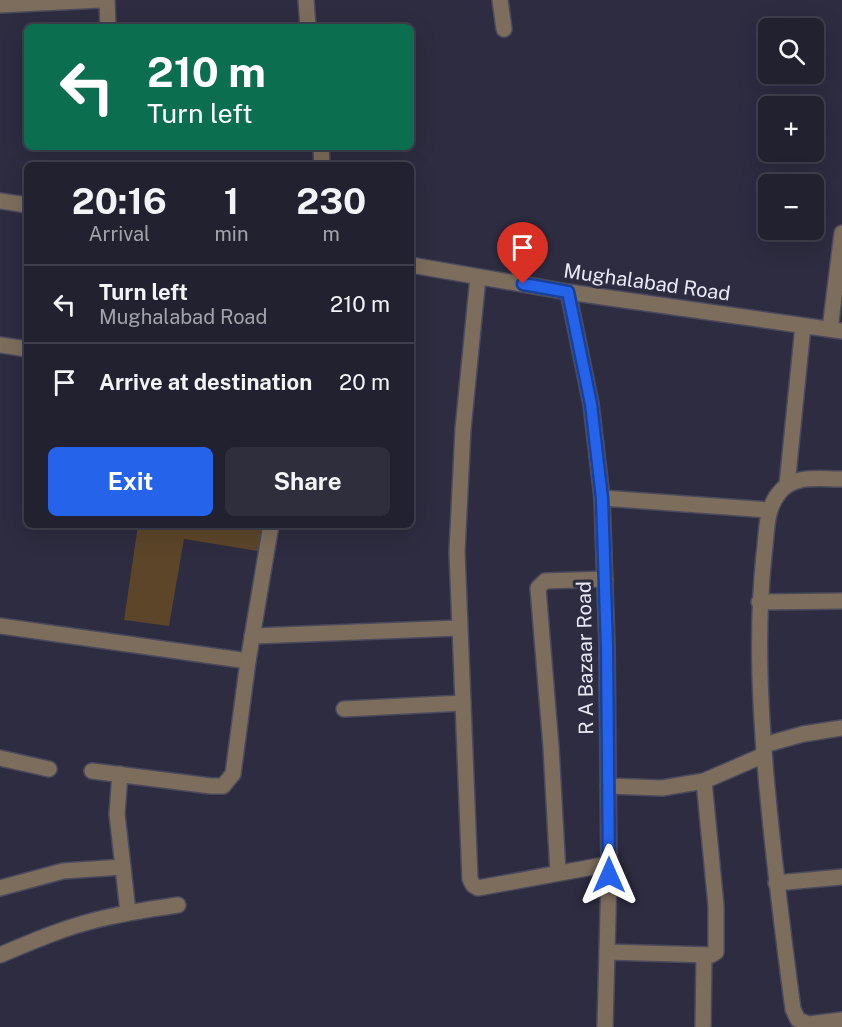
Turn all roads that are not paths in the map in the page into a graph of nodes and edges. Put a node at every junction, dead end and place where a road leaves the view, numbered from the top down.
1 (101, 0) edge
2 (107, 0) edge
3 (306, 0) edge
4 (500, 0) edge
5 (0, 6) edge
6 (108, 24) edge
7 (308, 24) edge
8 (504, 29) dead end
9 (1, 204) edge
10 (24, 205) edge
11 (842, 233) edge
12 (414, 266) edge
13 (478, 277) junction
14 (568, 292) junction
15 (803, 326) junction
16 (836, 330) edge
17 (0, 345) edge
18 (24, 349) edge
19 (842, 479) edge
20 (787, 484) junction
21 (602, 498) junction
22 (769, 510) junction
23 (270, 528) edge
24 (605, 579) junction
25 (842, 601) edge
26 (759, 602) junction
27 (0, 626) edge
28 (459, 628) junction
29 (252, 636) junction
30 (248, 661) junction
31 (463, 703) junction
32 (344, 709) dead end
33 (842, 728) edge
34 (764, 750) junction
35 (0, 758) edge
36 (49, 769) dead end
37 (92, 771) dead end
38 (120, 774) junction
39 (704, 781) junction
40 (608, 786) junction
41 (609, 864) junction
42 (123, 867) junction
43 (558, 873) junction
44 (842, 877) edge
45 (776, 883) junction
46 (0, 888) edge
47 (178, 905) dead end
48 (128, 912) junction
49 (607, 952) junction
50 (0, 955) edge
51 (704, 955) junction
52 (835, 1023) edge
53 (605, 1027) edge
54 (703, 1027) edge

1 - 5 street
2 - 6 street
3 - 7 street
4 - 8 street
9 - 10 street
11 - 16 street
12 - 13 street, Mughalabad Road
13 - 14 street, Mughalabad Road
13 - 28 street
14 - 15 street, Mughalabad Road
14 - 21 street, R A Bazaar Road
15 - 16 street, Mughalabad Road
15 - 20 street
17 - 18 street
19 - 20 street
20 - 22 street
21 - 22 street
21 - 24 street, R A Bazaar Road
22 - 26 street
23 - 29 street
24 - 40 street, R A Bazaar Road
24 - 43 street
25 - 26 street
26 - 34 street
27 - 30 street
28 - 29 street
28 - 31 street
29 - 30 street
30 - 38 street
31 - 32 street
31 - 43 street
33 - 34 street
34 - 39 street
34 - 45 street
35 - 36 street
37 - 38 street
38 - 42 street
39 - 40 street
39 - 51 street
40 - 41 street, R A Bazaar Road
41 - 43 street
41 - 49 street, R A Bazaar Road
42 - 46 street
42 - 48 street
44 - 45 street
45 - 52 street
47 - 48 street
48 - 50 street
49 - 51 street
49 - 53 street, R A Bazaar Road
51 - 54 street

